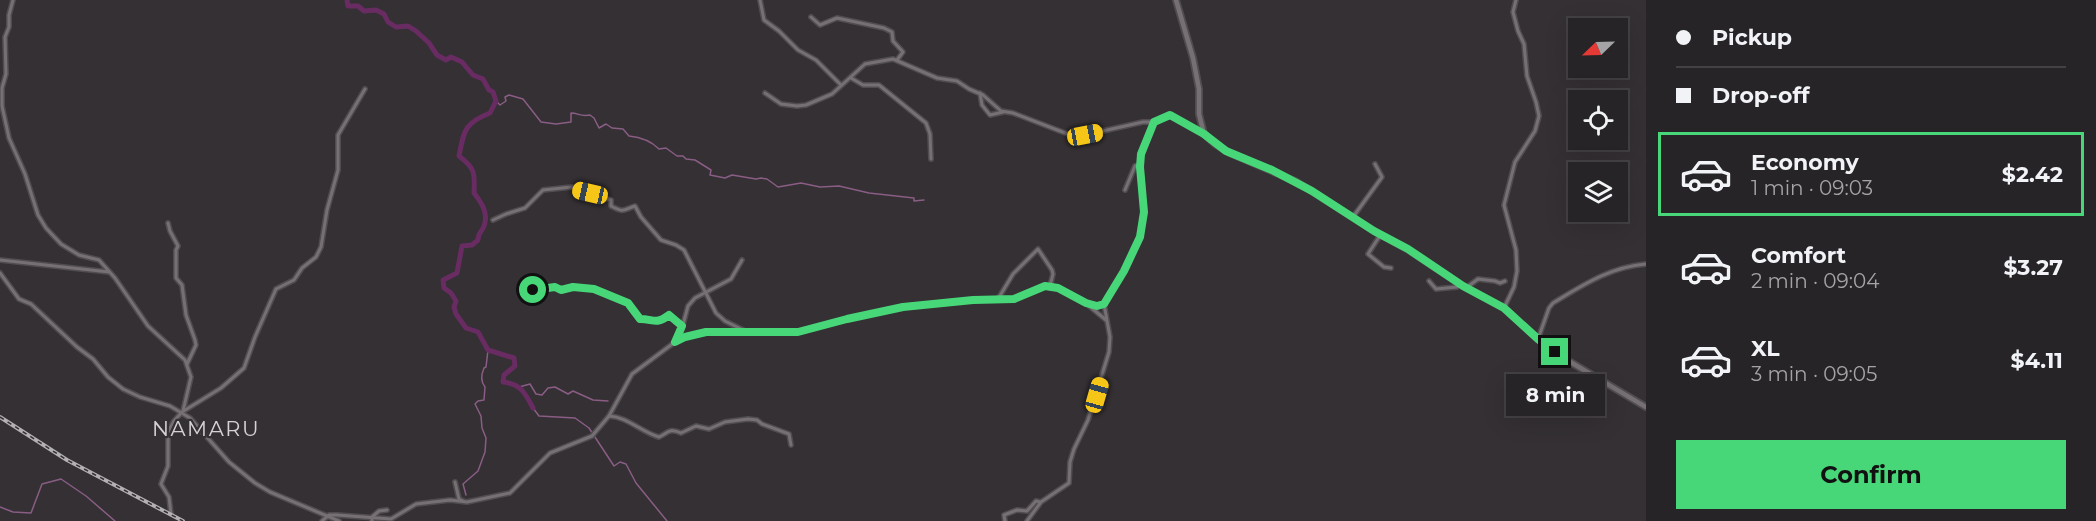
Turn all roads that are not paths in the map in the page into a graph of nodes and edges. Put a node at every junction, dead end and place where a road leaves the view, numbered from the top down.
1 (13, 0) edge
2 (760, 0) edge
3 (1516, 0) edge
4 (1177, 1) edge
5 (811, 17) dead end
6 (897, 60) junction
7 (850, 78) junction
8 (841, 85) junction
9 (364, 89) dead end
10 (765, 93) dead end
11 (980, 93) junction
12 (1004, 112) junction
13 (1154, 122) junction
14 (1204, 134) junction
15 (931, 159) dead end
16 (1140, 164) junction
17 (1375, 164) dead end
18 (1125, 190) dead end
19 (1353, 217) junction
20 (493, 220) dead end
21 (168, 223) dead end
22 (1381, 234) junction
23 (0, 260) edge
24 (742, 260) dead end
25 (1646, 264) edge
26 (1391, 268) dead end
27 (109, 272) junction
28 (0, 273) edge
29 (1429, 281) dead end
30 (1505, 281) dead end
31 (1459, 284) junction
32 (1050, 286) junction
33 (1466, 288) junction
34 (533, 290) dead end
35 (705, 294) junction
36 (998, 299) junction
37 (1086, 303) junction
38 (1104, 304) junction
39 (1504, 308) junction
40 (1108, 321) junction
41 (682, 326) junction
42 (745, 331) junction
43 (1538, 339) junction
44 (675, 342) junction
45 (187, 364) junction
46 (1646, 407) edge
47 (182, 411) junction
48 (609, 416) junction
49 (791, 445) dead end
50 (454, 482) dead end
51 (467, 502) junction
52 (1040, 502) junction
53 (387, 510) dead end
54 (171, 514) dead end
55 (329, 515) junction
56 (372, 519) edge
57 (322, 521) edge
58 (339, 521) edge
59 (1005, 521) edge
60 (1027, 521) edge

1 - 27 street
2 - 8 street
3 - 39 street
4 - 14 street
5 - 6 street
6 - 7 street
6 - 11 street
7 - 8 street
7 - 15 street
8 - 10 street
9 - 47 street
11 - 12 street
11 - 12 street
12 - 13 street
13 - 14 street
13 - 16 street
14 - 19 street
16 - 18 street
16 - 38 street
17 - 19 street
19 - 22 street
20 - 35 street
21 - 45 street
22 - 26 street
22 - 31 street
23 - 27 street
24 - 35 street
25 - 43 street
27 - 45 street
28 - 47 street
29 - 31 street
30 - 33 street
31 - 33 street
32 - 36 street
32 - 36 street
32 - 37 street
33 - 39 street
34 - 41 street
35 - 41 street
35 - 42 street
36 - 42 street
37 - 38 street
37 - 40 street
38 - 40 street
39 - 43 street
40 - 52 street
41 - 44 street
42 - 44 street
43 - 46 street
44 - 48 street
45 - 47 street
47 - 54 street
47 - 55 street
48 - 49 street
48 - 51 street
50 - 51 street
51 - 56 street
52 - 59 street
52 - 60 street
53 - 56 street
55 - 56 street
55 - 57 street
55 - 58 street

